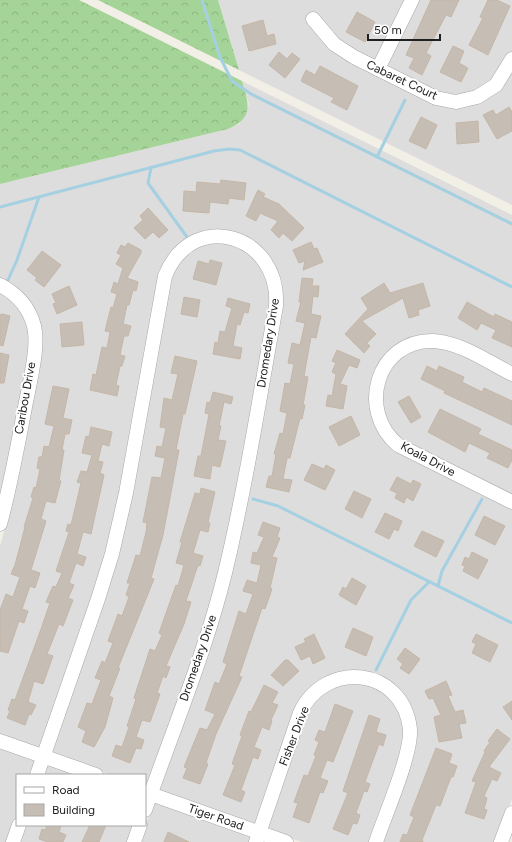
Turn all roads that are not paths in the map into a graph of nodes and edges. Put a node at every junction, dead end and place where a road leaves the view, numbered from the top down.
1 (412, 0) edge
2 (314, 19) dead end
3 (512, 59) edge
4 (378, 69) junction
5 (0, 285) edge
6 (512, 374) edge
7 (512, 502) edge
8 (0, 524) edge
9 (0, 741) edge
10 (43, 756) junction
11 (37, 774) edge
12 (93, 774) edge
13 (148, 793) edge
14 (146, 804) edge
15 (512, 813) edge
16 (19, 826) edge
17 (140, 826) edge
18 (257, 837) edge
19 (13, 842) edge
20 (134, 842) edge
21 (286, 842) edge
22 (376, 842) edge
23 (502, 842) edge

1 - 4 street
2 - 4 street, Cabaret Court
3 - 4 street, Cabaret Court
5 - 8 street, Caribou Drive
6 - 7 street, Koala Drive
9 - 10 street
10 - 11 street, Dromedary Drive
10 - 12 street
10 - 13 street, Dromedary Drive
13 - 14 street, Dromedary Drive
13 - 18 street, Tiger Road
15 - 23 street
16 - 19 street
17 - 20 street
18 - 21 street, Tiger Road
18 - 22 street, Fisher Drive

